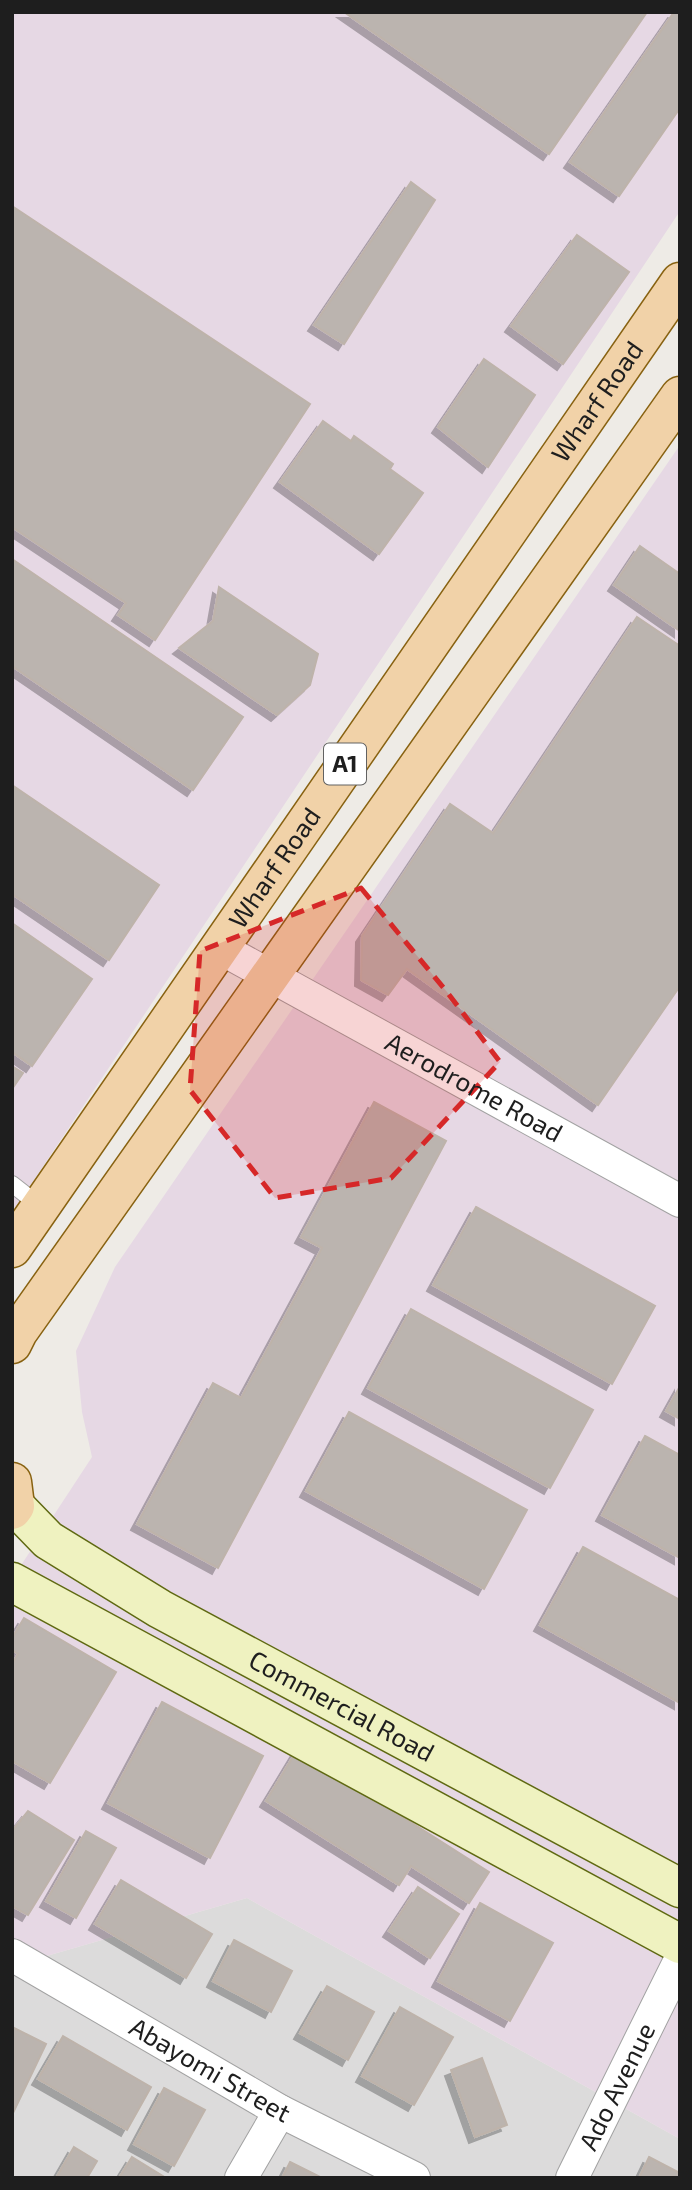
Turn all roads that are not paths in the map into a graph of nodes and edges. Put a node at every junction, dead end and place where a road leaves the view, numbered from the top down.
1 (680, 282) edge
2 (680, 396) edge
3 (218, 947) junction
4 (270, 975) junction
5 (26, 1195) edge
6 (680, 1202) edge
7 (12, 1248) edge
8 (12, 1344) edge
9 (13, 1500) edge
10 (12, 1582) edge
11 (680, 1888) edge
12 (680, 1944) edge
13 (12, 1955) edge
14 (680, 1960) edge
15 (279, 2111) junction
16 (241, 2178) edge
17 (414, 2178) edge
18 (572, 2178) edge

1 - 3 main road, Wharf Road / A1
2 - 4 main road, A1
3 - 4 street, Aerodrome Road
3 - 5 main road, Wharf Road / A1
4 - 6 street, Aerodrome Road
4 - 8 main road, A1
5 - 7 main road, Wharf Road / A1
9 - 11 main road, Commercial Road
10 - 12 main road, Commercial Road
13 - 15 street, Abayomi Street
14 - 18 street, Ado Avenue
15 - 16 street
15 - 17 street, Abayomi Street

